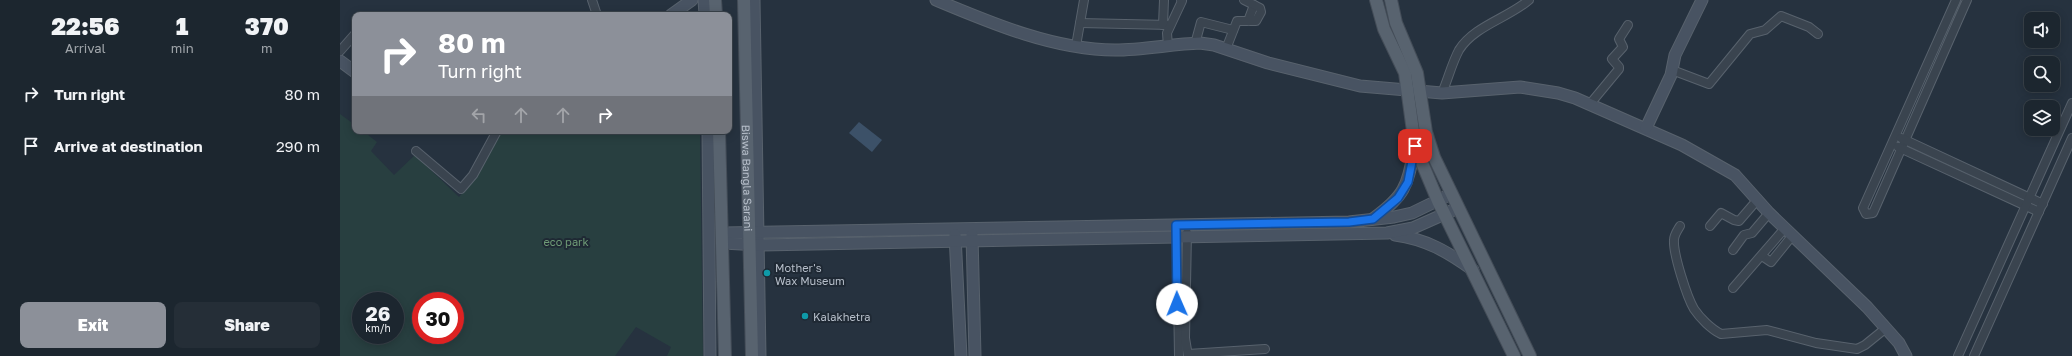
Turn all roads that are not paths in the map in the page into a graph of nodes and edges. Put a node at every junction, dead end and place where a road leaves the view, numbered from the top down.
1 (592, 0) edge
2 (692, 0) edge
3 (704, 0) edge
4 (715, 0) edge
5 (744, 0) edge
6 (754, 0) edge
7 (936, 0) edge
8 (1084, 0) edge
9 (1164, 0) edge
10 (1182, 0) edge
11 (1244, 0) edge
12 (1376, 0) edge
13 (1391, 0) edge
14 (1529, 0) edge
15 (1702, 0) edge
16 (1956, 0) edge
17 (1967, 0) edge
18 (596, 12) edge
19 (675, 12) edge
20 (704, 12) edge
21 (716, 12) edge
22 (1080, 23) junction
23 (1167, 25) junction
24 (1628, 25) dead end
25 (1233, 30) junction
26 (1818, 34) dead end
27 (352, 37) edge
28 (1195, 44) junction
29 (1076, 46) junction
30 (1168, 46) junction
31 (1226, 49) junction
32 (340, 51) edge
33 (340, 61) edge
34 (352, 70) edge
35 (1672, 70) junction
36 (1414, 90) junction
37 (1442, 93) junction
38 (2072, 103) edge
39 (1590, 104) junction
40 (1646, 128) junction
41 (495, 134) edge
42 (708, 134) edge
43 (719, 134) edge
44 (1895, 136) junction
45 (2072, 138) edge
46 (1905, 140) junction
47 (1891, 144) junction
48 (1415, 146) junction
49 (1901, 149) junction
50 (416, 151) dead end
51 (1451, 194) junction
52 (2030, 198) junction
53 (1758, 199) junction
54 (1438, 201) junction
55 (2042, 204) junction
56 (2026, 206) junction
57 (1458, 208) junction
58 (2038, 212) junction
59 (1769, 213) junction
60 (1445, 214) junction
61 (1373, 219) junction
62 (1181, 225) junction
63 (1680, 226) dead end
64 (1710, 226) dead end
65 (954, 229) junction
66 (971, 229) junction
67 (1789, 232) junction
68 (1387, 233) junction
69 (1182, 237) junction
70 (723, 238) junction
71 (754, 239) junction
72 (955, 241) junction
73 (972, 241) junction
74 (1733, 250) dead end
75 (1473, 271) junction
76 (1733, 288) dead end
77 (1886, 328) junction
78 (1265, 349) dead end
79 (1903, 350) edge
80 (1188, 355) edge
81 (710, 356) edge
82 (725, 356) edge
83 (752, 356) edge
84 (760, 356) edge
85 (961, 356) edge
86 (975, 356) edge
87 (1179, 356) edge
88 (1514, 356) edge
89 (1530, 356) edge
90 (1958, 356) edge
91 (1974, 356) edge

1 - 18 street
2 - 19 street
3 - 20 street
4 - 21 main road
5 - 71 main road, Biswa Bangla Sarani
6 - 71 street
7 - 29 street
8 - 22 street
9 - 23 street
10 - 23 street
11 - 25 street
12 - 36 main road
13 - 36 main road
14 - 37 street
15 - 35 street
16 - 44 street
17 - 46 street
22 - 23 street
22 - 29 street
23 - 30 street
24 - 39 street
25 - 28 street
25 - 31 street
26 - 35 street
27 - 32 street
28 - 30 street
28 - 31 street
29 - 30 street
31 - 36 street
33 - 34 street
35 - 40 street
36 - 37 street
36 - 48 main road
36 - 51 main road
37 - 39 street
38 - 52 street
39 - 40 street
40 - 53 street
41 - 50 street
42 - 81 street
43 - 70 main road
44 - 46 street
44 - 47 street
45 - 55 street
46 - 49 street
46 - 52 street
47 - 49 street
47 - 49 street
48 - 54 main road
48 - 61 street
49 - 56 street
51 - 54 street
51 - 57 main road
52 - 55 street
52 - 56 street
53 - 59 street
53 - 64 street
54 - 60 main road
54 - 61 street
55 - 58 street
56 - 58 street
56 - 90 street
57 - 60 street
57 - 89 main road
58 - 91 street
59 - 67 street
59 - 74 street
60 - 68 street
60 - 75 main road
61 - 62 street
62 - 66 street
62 - 69 street
63 - 77 street
65 - 66 street
65 - 71 street
65 - 72 street
66 - 73 street
67 - 76 street
67 - 77 street
68 - 69 street
68 - 75 street
69 - 73 street
69 - 80 street
69 - 87 street
70 - 71 street
70 - 82 main road
71 - 72 street
71 - 83 main road, Biswa Bangla Sarani
71 - 84 street
72 - 73 street
72 - 85 street
73 - 86 street
75 - 88 main road
77 - 79 street
78 - 80 street

